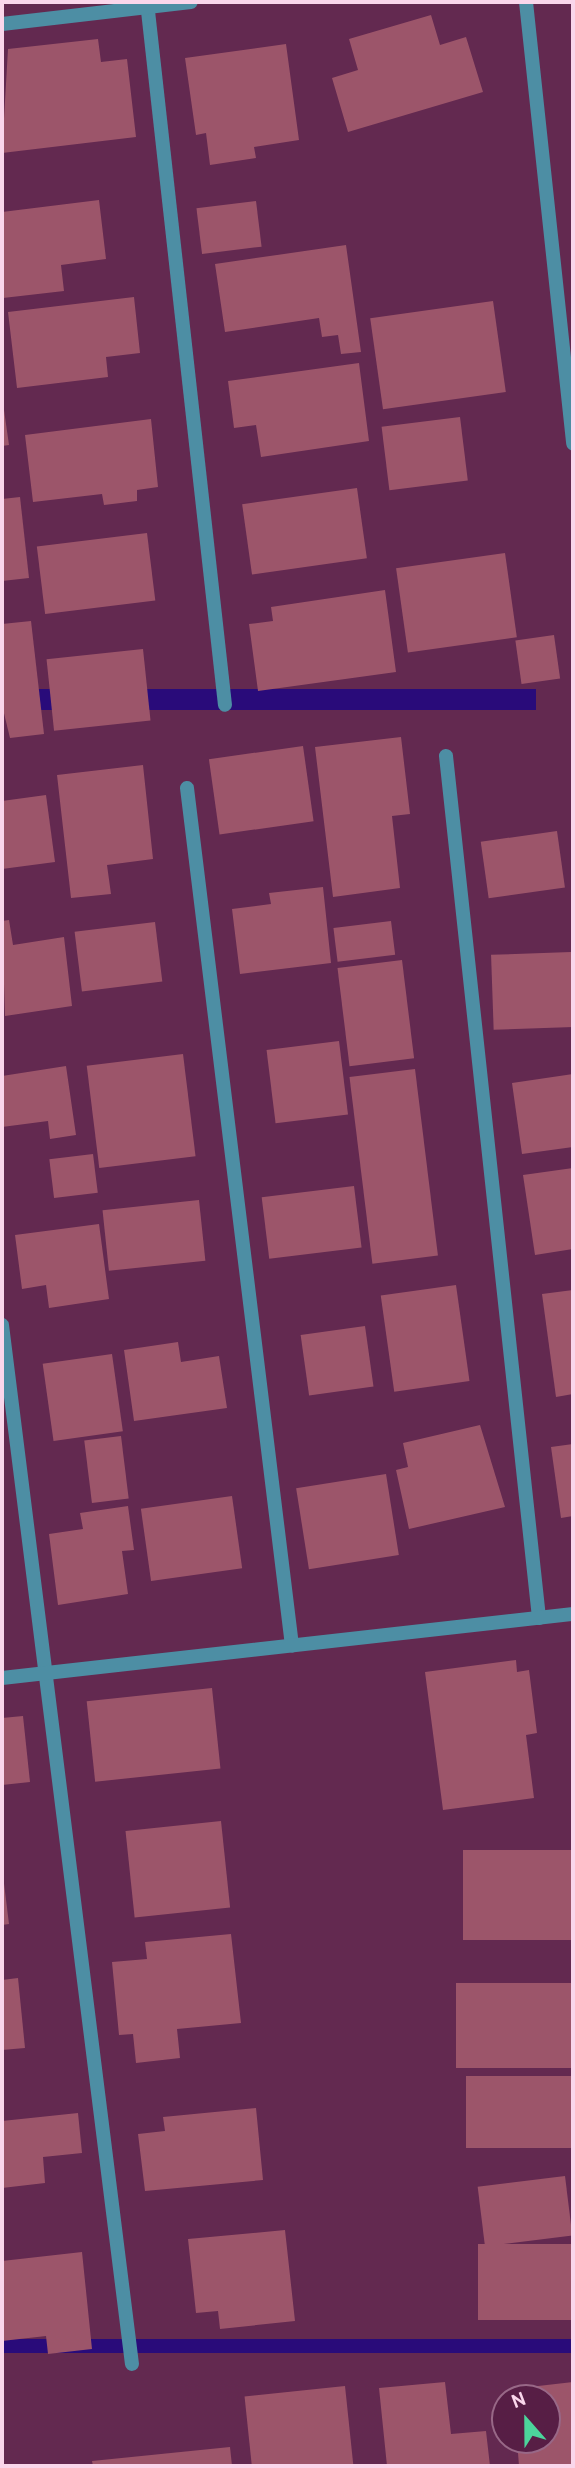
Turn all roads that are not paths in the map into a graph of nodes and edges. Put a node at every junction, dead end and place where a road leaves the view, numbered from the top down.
1 (191, 2) edge
2 (526, 2) edge
3 (148, 4) edge
4 (2, 24) edge
5 (573, 444) edge
6 (225, 705) dead end
7 (446, 757) dead end
8 (187, 788) dead end
9 (2, 1325) edge
10 (573, 1614) edge
11 (539, 1618) junction
12 (292, 1646) junction
13 (49, 1671) junction
14 (2, 1678) edge
15 (132, 2364) dead end

1 - 3 street
2 - 5 street
3 - 4 street
3 - 6 street
7 - 11 street
8 - 12 street
9 - 13 street
10 - 11 street
11 - 12 street
12 - 13 street
13 - 14 street
13 - 15 street

